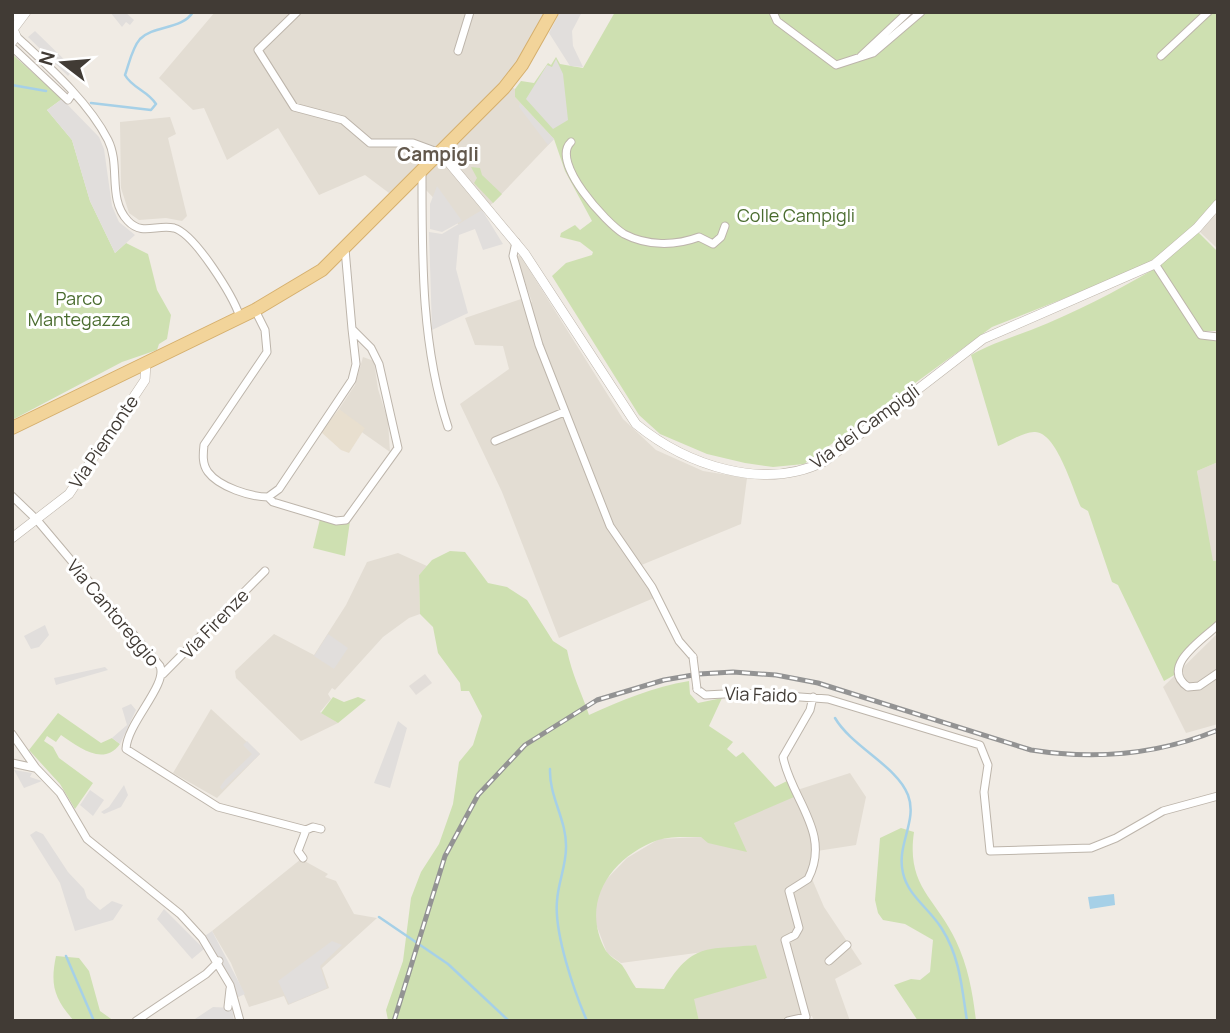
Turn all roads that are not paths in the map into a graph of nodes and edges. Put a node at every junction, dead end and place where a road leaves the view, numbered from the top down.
1 (26, 12) edge
2 (296, 12) edge
3 (470, 12) edge
4 (552, 12) edge
5 (773, 12) edge
6 (908, 12) edge
7 (921, 12) edge
8 (1208, 12) edge
9 (13, 36) edge
10 (458, 51) dead end
11 (1161, 56) dead end
12 (856, 61) junction
13 (571, 142) dead end
14 (440, 153) junction
15 (422, 172) junction
16 (1218, 204) edge
17 (725, 226) dead end
18 (516, 242) junction
19 (345, 249) junction
20 (1155, 264) junction
21 (255, 310) junction
22 (240, 317) junction
23 (352, 329) junction
24 (1218, 337) edge
25 (146, 362) junction
26 (564, 412) junction
27 (448, 427) dead end
28 (12, 428) edge
29 (495, 441) dead end
30 (12, 496) edge
31 (268, 497) junction
32 (37, 520) junction
33 (12, 538) edge
34 (265, 571) dead end
35 (1218, 625) edge
36 (1218, 673) edge
37 (163, 674) junction
38 (813, 697) junction
39 (12, 734) edge
40 (12, 763) edge
41 (36, 768) junction
42 (1218, 796) edge
43 (321, 829) dead end
44 (306, 830) junction
45 (303, 858) dead end
46 (847, 945) dead end
47 (219, 961) junction
48 (829, 961) dead end
49 (230, 985) junction
50 (228, 1007) dead end
51 (136, 1021) edge
52 (240, 1021) edge
53 (788, 1021) edge

1 - 9 street
2 - 14 street
3 - 10 street
4 - 14 main road
5 - 12 street
6 - 12 street
7 - 12 street
8 - 11 street
9 - 22 street
13 - 17 street
14 - 15 main road
14 - 18 street, Via dei Campigli
15 - 19 main road
15 - 27 street
16 - 20 street, Via dei Campigli
18 - 20 street, Via dei Campigli
18 - 26 street, Via Faido
19 - 21 main road
19 - 23 street
20 - 24 street
21 - 22 main road
21 - 31 street
22 - 25 main road
23 - 31 street
23 - 31 street
25 - 28 main road
25 - 32 street, Via Piemonte
26 - 29 street
26 - 38 street, Via Faido, bridge
30 - 32 street, Via Cantoreggio
32 - 33 street, Via Piemonte
32 - 37 street, Via Cantoreggio
34 - 37 street, Via Firenze
35 - 36 street
37 - 44 street, Via Cantoreggio
38 - 42 street, Via Faido
38 - 53 street
39 - 41 street
40 - 41 street
41 - 47 street
43 - 44 street, Via Cantoreggio
44 - 45 street
46 - 48 street
47 - 49 street
47 - 51 street
49 - 50 street
49 - 52 street

